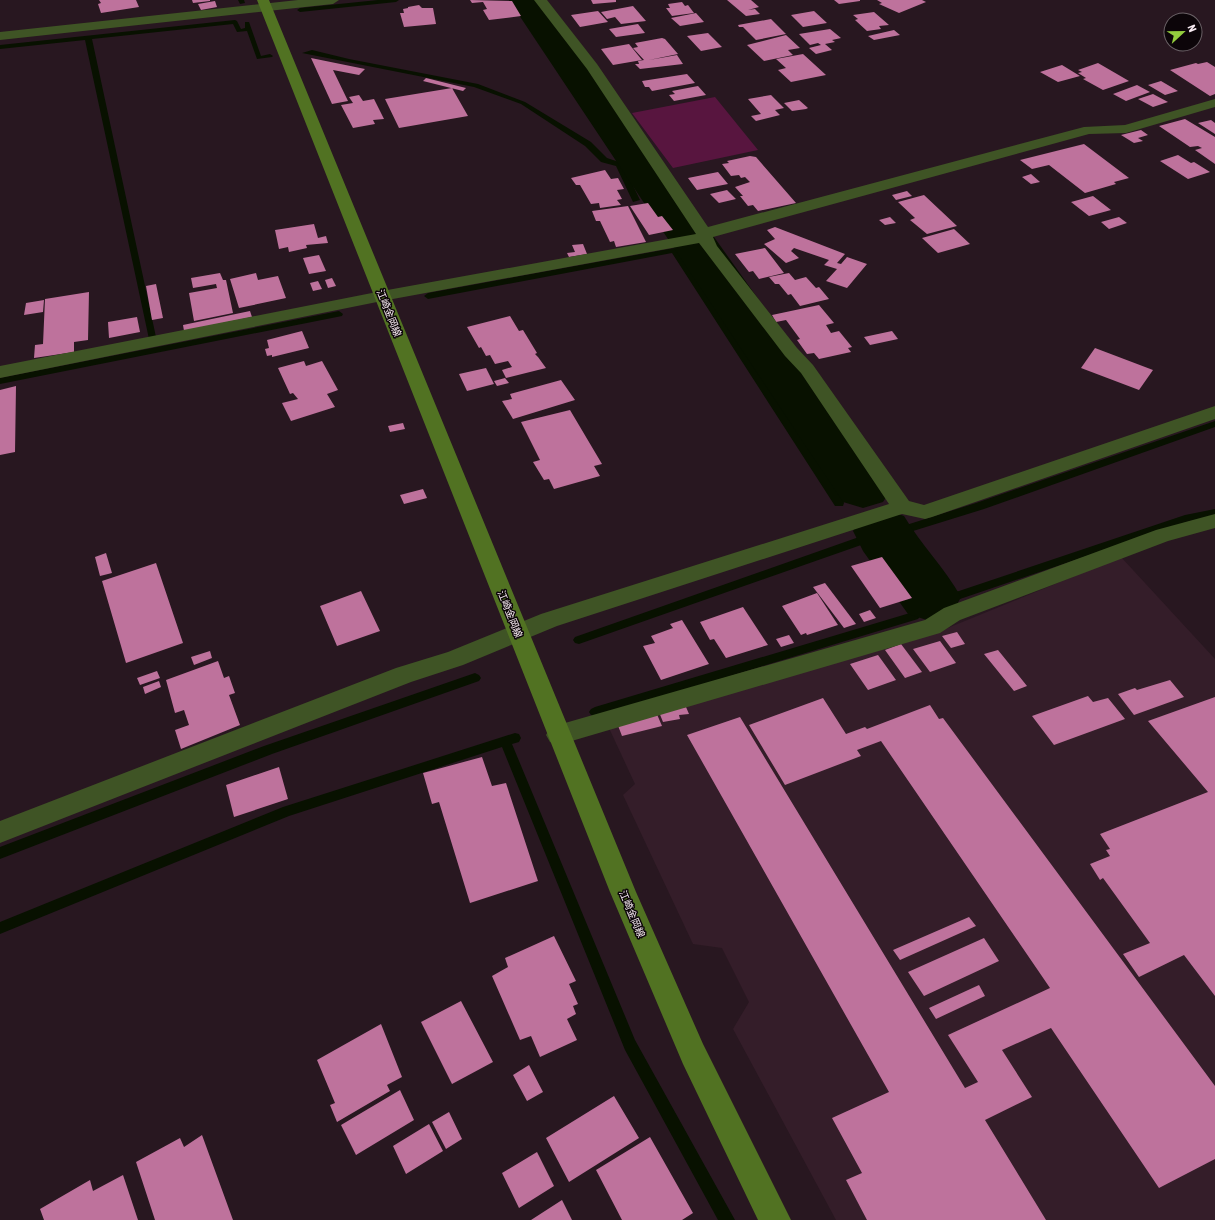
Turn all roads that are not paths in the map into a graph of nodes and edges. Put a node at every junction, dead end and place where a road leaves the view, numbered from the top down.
1 (333, 0) edge
2 (540, 0) edge
3 (264, 4) edge
4 (0, 36) edge
5 (1215, 103) edge
6 (697, 238) junction
7 (382, 296) junction
8 (0, 372) edge
9 (1215, 412) edge
10 (902, 507) junction
11 (1215, 520) edge
12 (517, 633) junction
13 (558, 735) junction
14 (0, 832) edge
15 (775, 1220) edge

1 - 3 street
2 - 6 street
3 - 4 street
3 - 7 main road, 江崎金岡線
5 - 6 street
6 - 7 street
6 - 10 street
7 - 8 street
7 - 12 main road, 江崎金岡線
9 - 10 street
10 - 12 street
11 - 13 street
12 - 13 main road, 江崎金岡線
12 - 14 street
13 - 15 main road, 江崎金岡線

